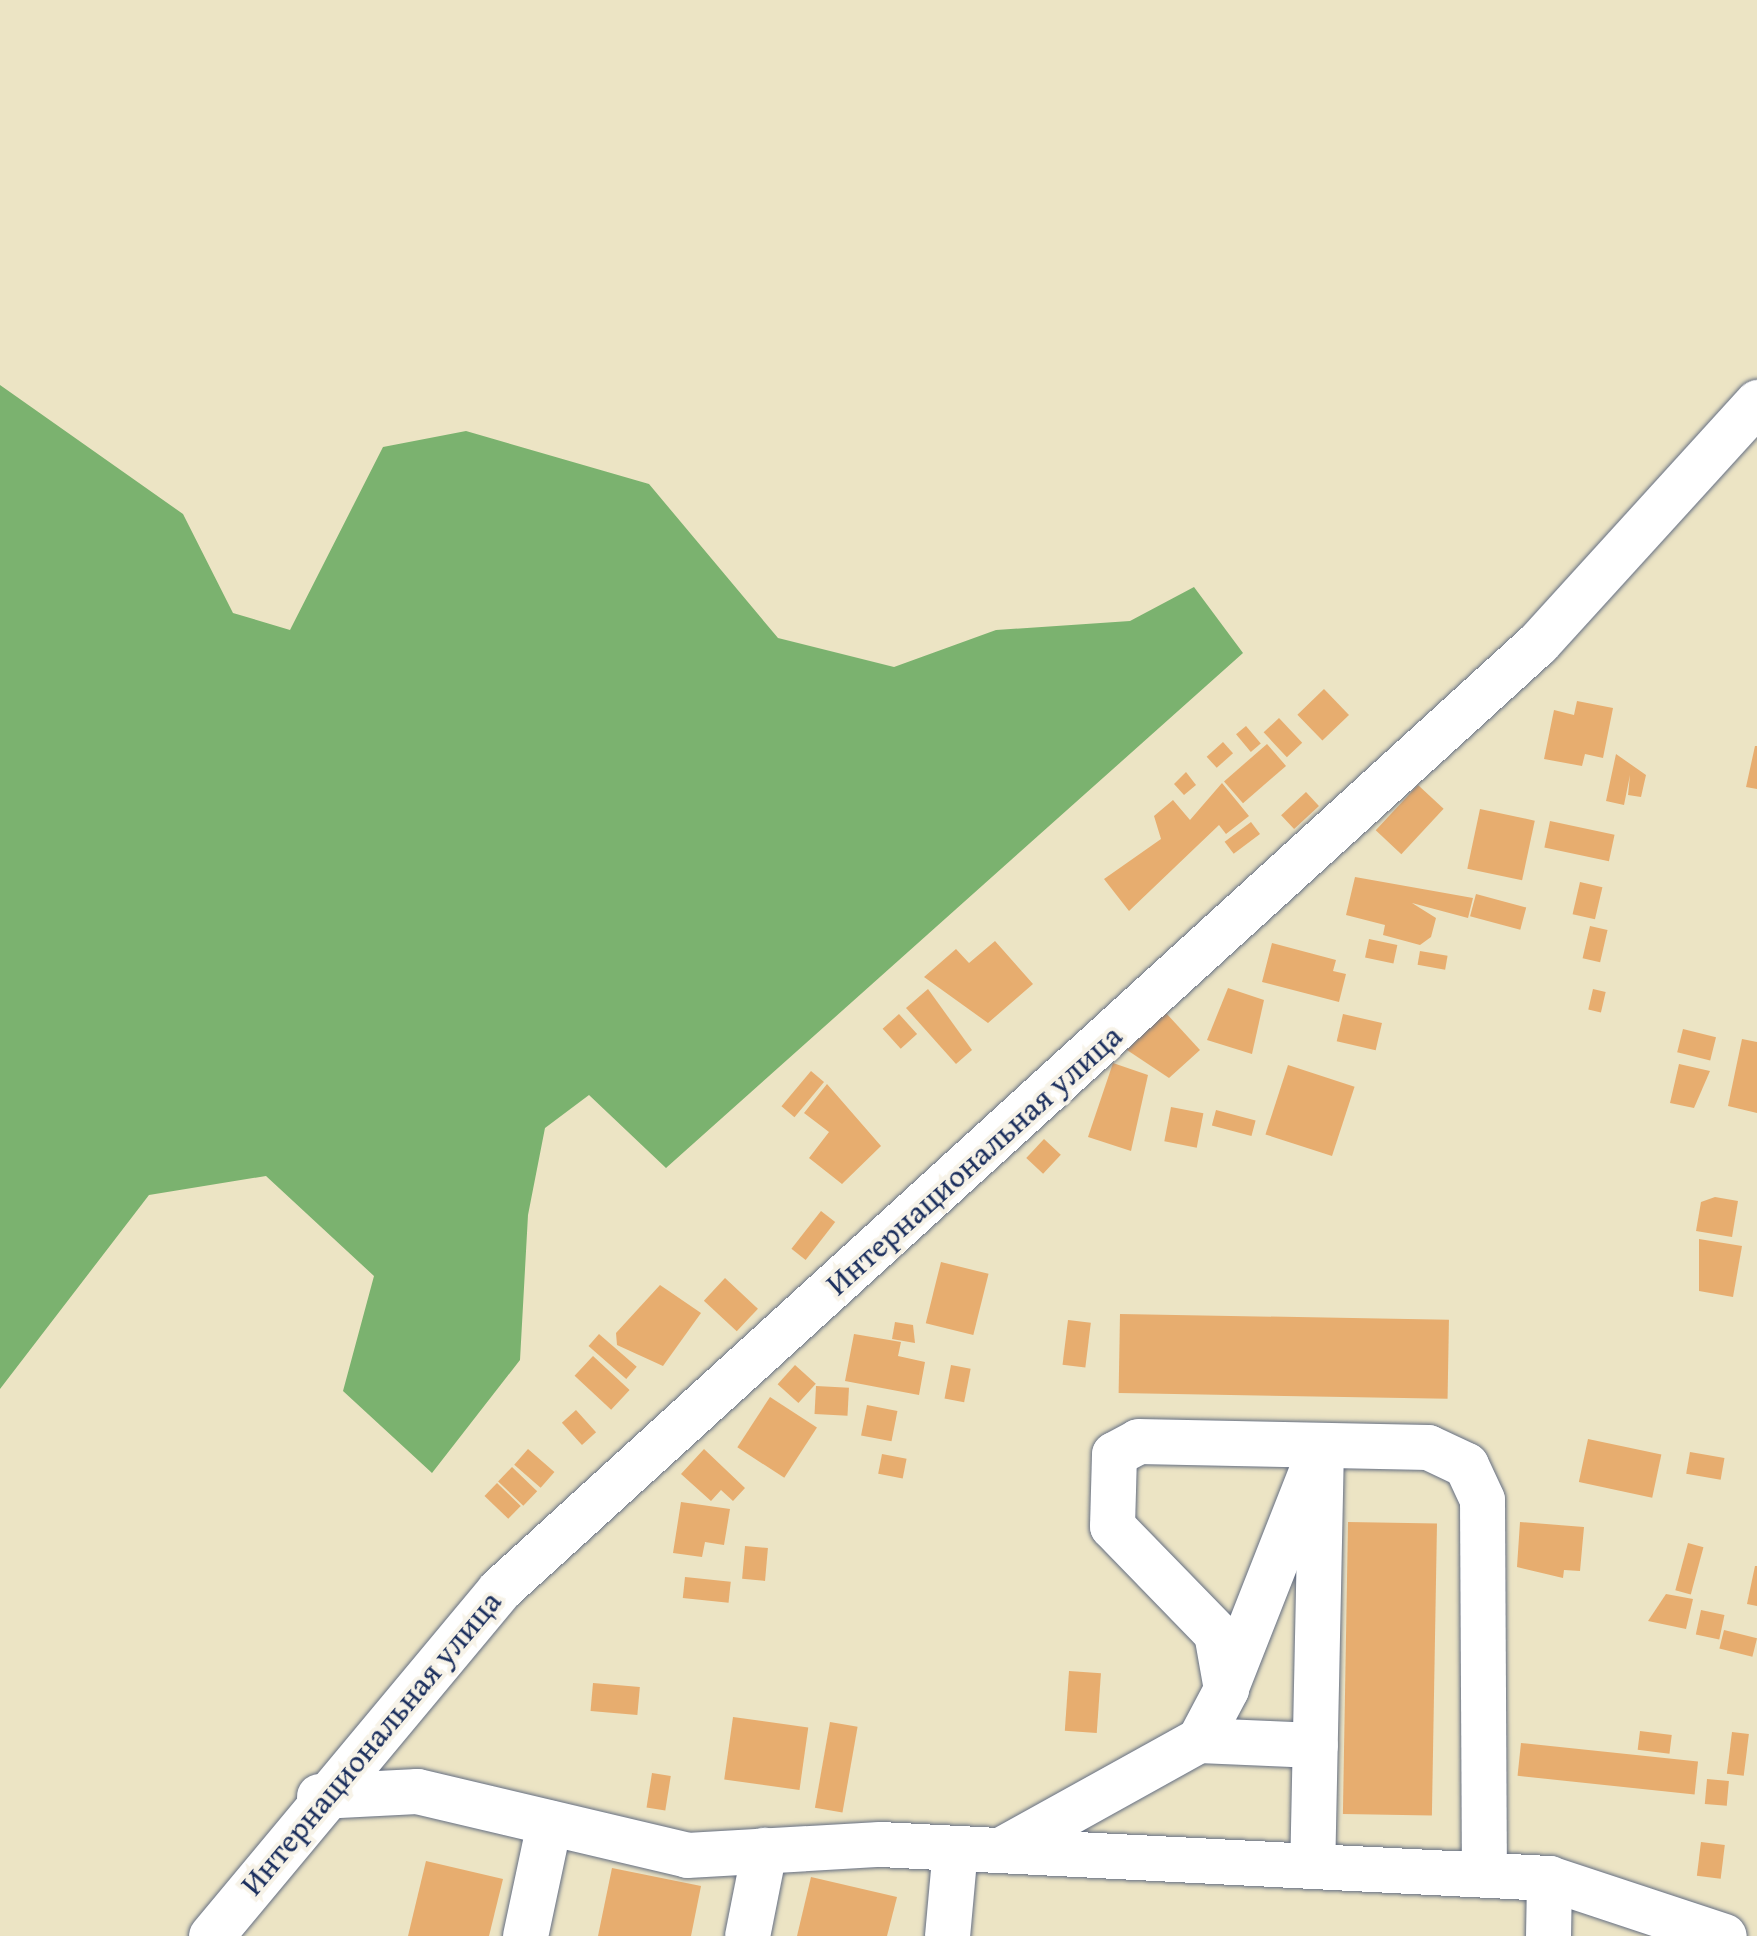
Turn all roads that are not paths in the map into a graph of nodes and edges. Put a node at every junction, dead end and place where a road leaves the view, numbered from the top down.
1 (1757, 402) edge
2 (1320, 1446) junction
3 (1226, 1688) junction
4 (1199, 1740) junction
5 (1315, 1744) junction
6 (319, 1796) junction
7 (549, 1823) junction
8 (955, 1848) junction
9 (764, 1850) junction
10 (1000, 1850) junction
11 (1312, 1864) junction
12 (1484, 1872) junction
13 (1549, 1878) junction
14 (1632, 1917) edge
15 (211, 1936) edge
16 (525, 1936) edge
17 (746, 1936) edge
18 (946, 1936) edge
19 (1548, 1936) edge
20 (1724, 1936) edge

1 - 6 street, Интернациональная улица
2 - 3 street
2 - 3 street
2 - 5 street
2 - 12 street
3 - 4 street
4 - 5 street
4 - 10 street
5 - 11 street
6 - 7 street
6 - 15 street, Интернациональная улица
7 - 9 street
7 - 16 street
8 - 9 street
8 - 10 street
8 - 18 street
9 - 17 street
10 - 11 street
11 - 12 street
12 - 13 street
13 - 14 street
13 - 19 street
14 - 20 street

